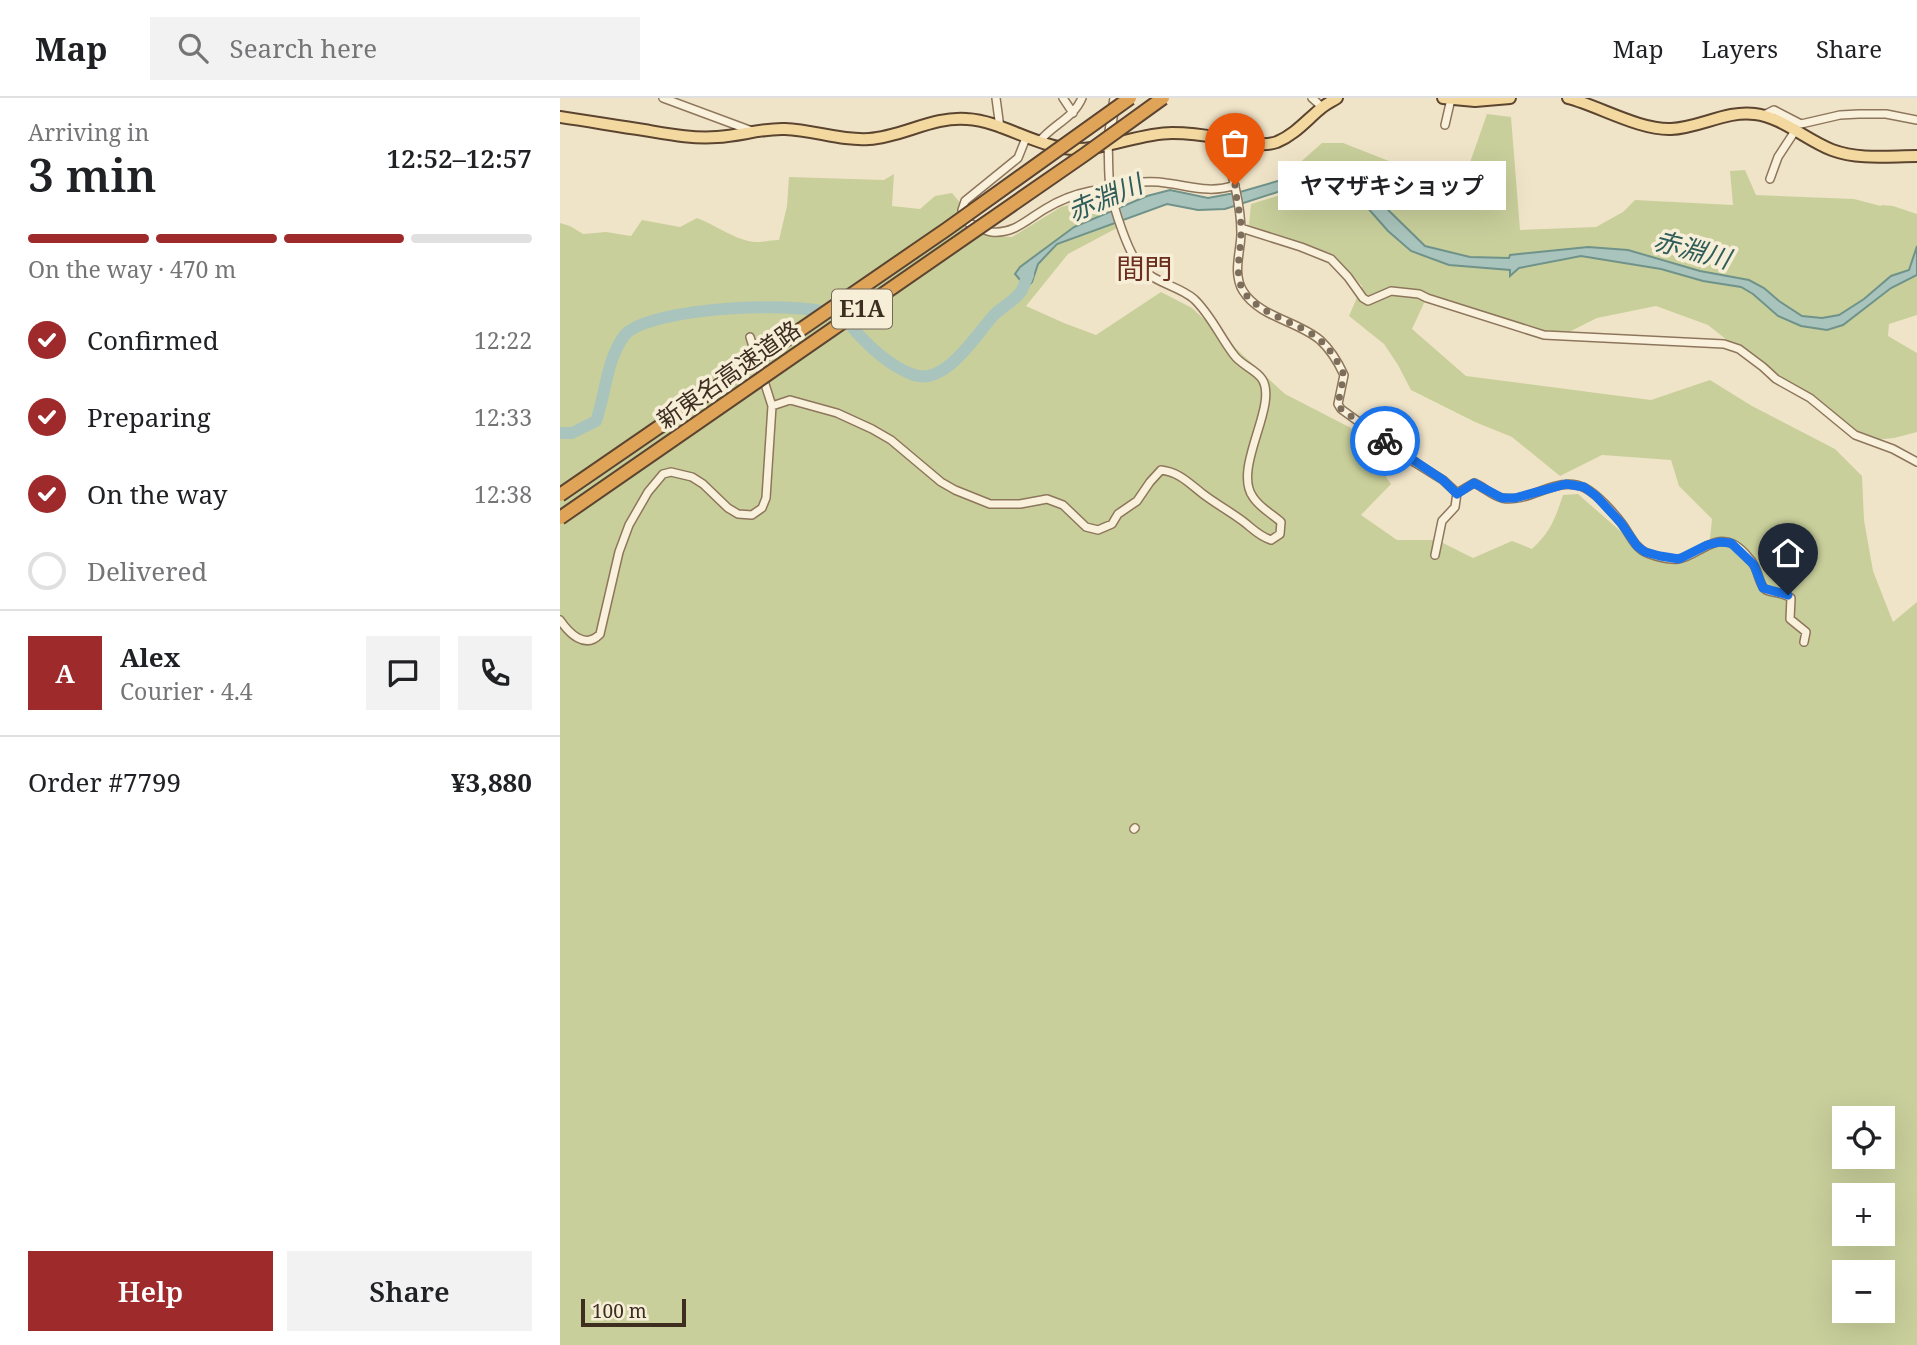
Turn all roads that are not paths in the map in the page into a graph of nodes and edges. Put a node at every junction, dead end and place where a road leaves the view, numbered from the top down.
1 (663, 98) edge
2 (996, 98) edge
3 (1062, 98) edge
4 (1082, 98) edge
5 (1115, 98) edge
6 (1130, 98) edge
7 (1163, 98) edge
8 (1312, 98) edge
9 (1337, 98) edge
10 (1510, 98) edge
11 (1568, 98) edge
12 (1447, 99) edge
13 (1322, 107) junction
14 (1073, 113) junction
15 (1763, 116) junction
16 (560, 117) edge
17 (721, 120) junction
18 (1917, 120) edge
19 (1445, 125) dead end
20 (1000, 128) junction
21 (753, 131) junction
22 (1795, 131) junction
23 (718, 137) junction
24 (1027, 138) junction
25 (1221, 138) junction
26 (1039, 142) junction
27 (1108, 145) junction
28 (1917, 156) edge
29 (1770, 179) dead end
30 (1110, 188) junction
31 (1235, 188) junction
32 (1241, 229) junction
33 (750, 337) dead end
34 (772, 405) junction
35 (1917, 462) edge
36 (1457, 494) junction
37 (560, 495) edge
38 (560, 519) edge
39 (1435, 555) dead end
40 (560, 620) edge
41 (1804, 642) dead end

1 - 17 street
2 - 20 street
3 - 14 street
4 - 14 street
5 - 27 street
6 - 37 highway, 新東名高速道路 / E1A, bridge
7 - 38 highway, 新東名高速道路 / E1A, bridge
8 - 13 street
9 - 13 main road
10 - 12 main road
11 - 15 main road
12 - 19 street
13 - 25 main road
14 - 26 street
15 - 18 street
15 - 22 main road
16 - 23 main road
17 - 21 street
17 - 23 street
20 - 21 main road
20 - 24 main road
21 - 23 main road
22 - 28 main road
22 - 29 street
24 - 26 main road
24 - 30 street
25 - 27 main road
25 - 31 street
26 - 27 main road
27 - 30 street
30 - 31 street
30 - 34 street
31 - 32 street
32 - 35 street
32 - 36 street
33 - 34 street
34 - 40 street
36 - 39 street
36 - 41 street

